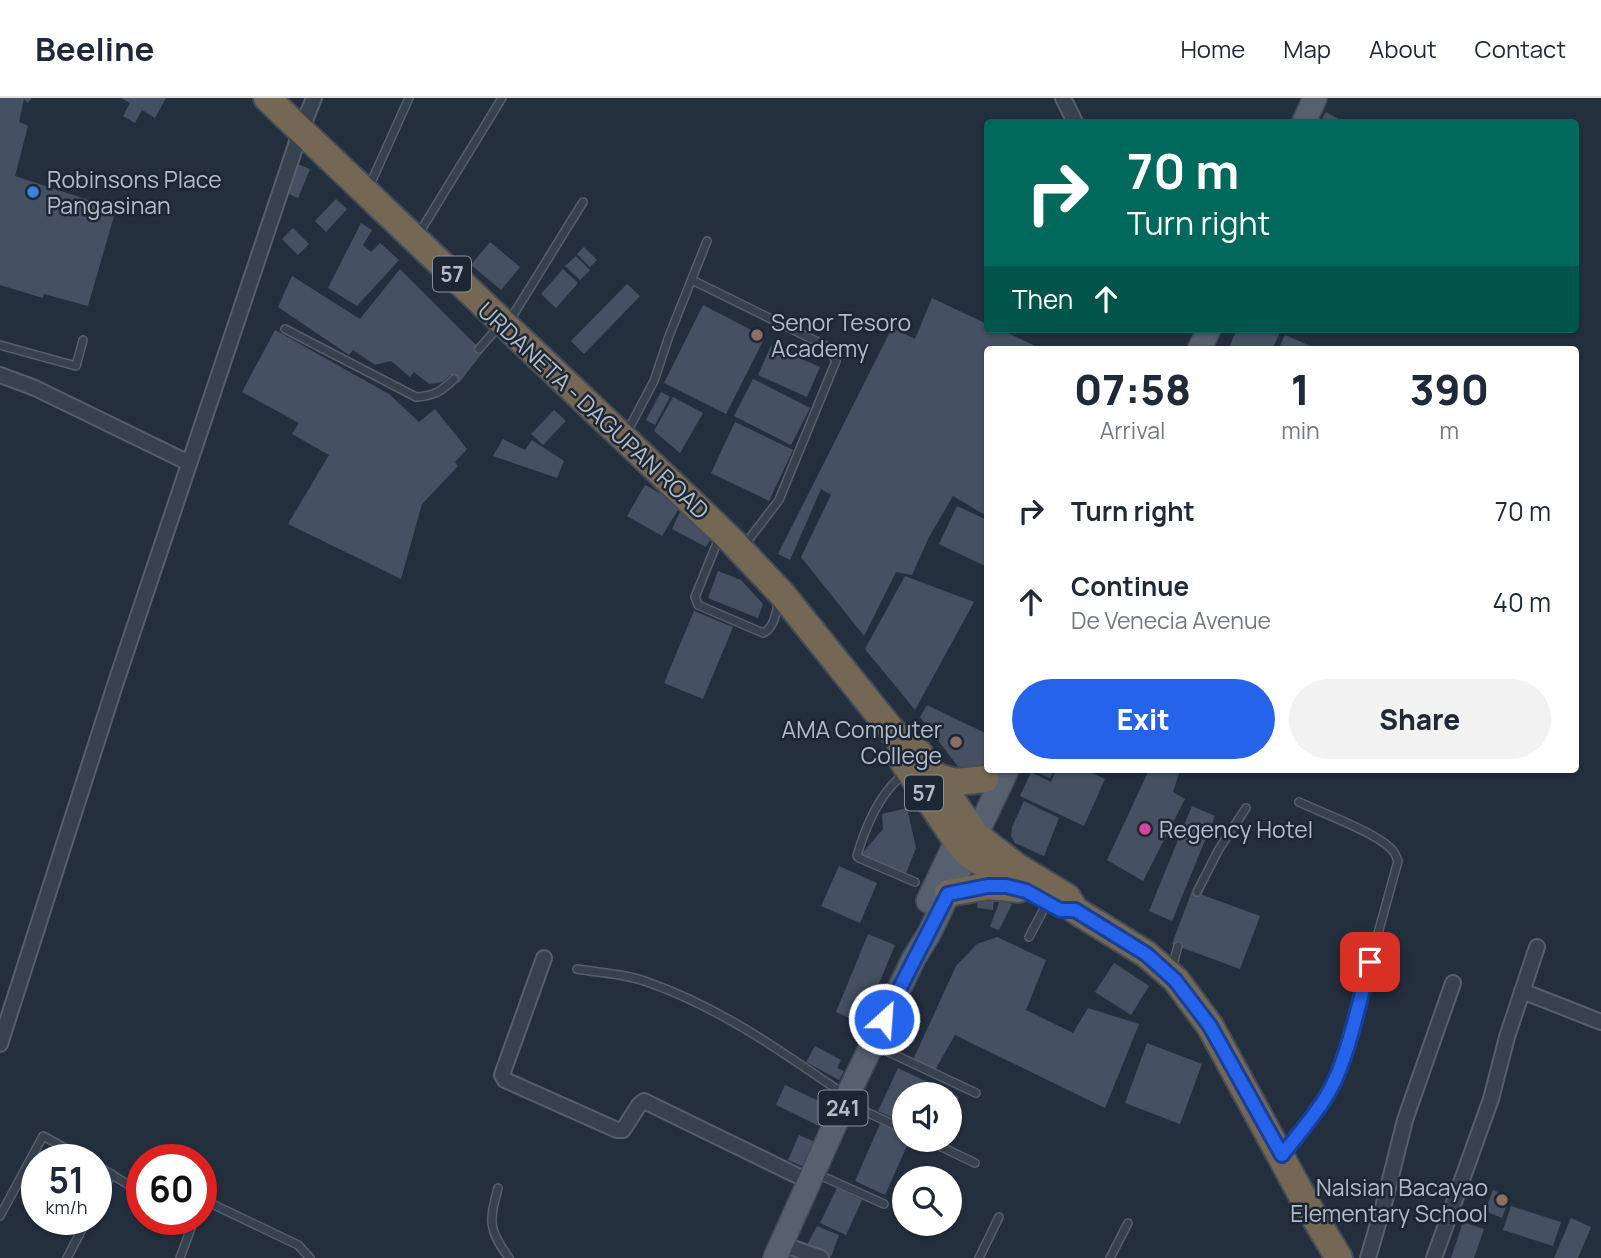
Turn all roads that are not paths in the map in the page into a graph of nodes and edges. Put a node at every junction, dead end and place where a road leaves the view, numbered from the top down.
1 (267, 98) edge
2 (314, 98) edge
3 (409, 98) edge
4 (502, 98) edge
5 (1063, 98) edge
6 (1315, 98) edge
7 (1074, 119) edge
8 (1305, 119) edge
9 (301, 130) junction
10 (366, 193) junction
11 (583, 201) dead end
12 (415, 239) junction
13 (707, 241) dead end
14 (691, 280) junction
15 (504, 325) junction
16 (285, 329) dead end
17 (83, 340) dead end
18 (0, 345) edge
19 (479, 349) dead end
20 (0, 375) edge
21 (454, 379) dead end
22 (624, 437) junction
23 (190, 463) junction
24 (721, 531) junction
25 (741, 551) junction
26 (782, 594) junction
27 (901, 742) junction
28 (994, 773) edge
29 (937, 777) junction
30 (898, 779) dead end
31 (1298, 802) dead end
32 (1246, 808) dead end
33 (967, 837) junction
34 (915, 882) dead end
35 (1197, 892) dead end
36 (948, 894) junction
37 (1037, 897) junction
38 (1075, 910) junction
39 (1029, 937) dead end
40 (1178, 946) dead end
41 (1537, 947) dead end
42 (544, 958) dead end
43 (914, 958) junction
44 (577, 969) dead end
45 (1170, 975) junction
46 (1453, 983) dead end
47 (1522, 991) junction
48 (1601, 1021) edge
49 (0, 1044) edge
50 (873, 1044) junction
51 (976, 1093) dead end
52 (847, 1099) junction
53 (892, 1123) edge
54 (39, 1144) edge
55 (58, 1144) edge
56 (952, 1152) edge
57 (1282, 1155) junction
58 (975, 1163) dead end
59 (112, 1174) edge
60 (21, 1177) edge
61 (812, 1178) junction
62 (126, 1183) edge
63 (498, 1188) dead end
64 (884, 1204) dead end
65 (217, 1206) edge
66 (0, 1216) edge
67 (999, 1217) dead end
68 (1128, 1223) dead end
69 (79, 1235) edge
70 (188, 1235) edge
71 (778, 1251) edge
72 (67, 1258) edge
73 (180, 1258) edge
74 (310, 1258) edge
75 (509, 1258) edge
76 (821, 1258) edge
77 (979, 1258) edge
78 (1110, 1258) edge
79 (1339, 1258) edge
80 (1368, 1258) edge
81 (1434, 1258) edge

1 - 9 highway, URDANETA - DAGUPAN ROAD / 57
2 - 9 street
3 - 10 lane
4 - 12 lane
5 - 7 street
6 - 8 main road
9 - 10 highway, URDANETA - DAGUPAN ROAD / 57
9 - 23 street
10 - 12 highway, URDANETA - DAGUPAN ROAD / 57
11 - 15 lane
12 - 15 highway, URDANETA - DAGUPAN ROAD / 57
13 - 14 lane
14 - 22 lane
14 - 25 lane
15 - 19 lane
15 - 22 highway, URDANETA - DAGUPAN ROAD / 57
16 - 21 lane
17 - 18 lane
20 - 23 street
22 - 24 highway, URDANETA - DAGUPAN ROAD / 57
23 - 49 street
24 - 25 highway, URDANETA - DAGUPAN ROAD / 57
24 - 26 lane
25 - 26 highway, URDANETA - DAGUPAN ROAD / 57
26 - 27 highway, URDANETA - DAGUPAN ROAD / 57
27 - 29 highway, URDANETA - DAGUPAN ROAD / 57
27 - 33 highway, URDANETA - DAGUPAN ROAD / 57
28 - 29 highway
28 - 33 main road, 241
29 - 33 highway, URDANETA - DAGUPAN ROAD / 57
30 - 34 lane
31 - 57 lane
32 - 35 lane
33 - 36 main road, 241
33 - 37 highway, 57
33 - 38 highway, 57
33 - 43 main road, 241
36 - 37 highway
36 - 43 main road, 241
37 - 38 highway, 57
37 - 39 lane
38 - 45 highway, 57
40 - 45 lane
41 - 47 street
42 - 61 street
43 - 50 main road, 241
44 - 52 lane
45 - 57 highway, 57
46 - 80 street
47 - 48 street
47 - 81 street
50 - 51 lane
50 - 52 main road, 241
52 - 53 lane
52 - 61 main road, 241
54 - 55 lane
56 - 58 lane
57 - 79 highway, 57
59 - 62 lane
60 - 66 lane
61 - 64 lane
61 - 71 main road, 241
63 - 75 lane
65 - 74 lane
67 - 77 lane
68 - 78 lane
69 - 72 lane
70 - 73 lane
71 - 76 street

